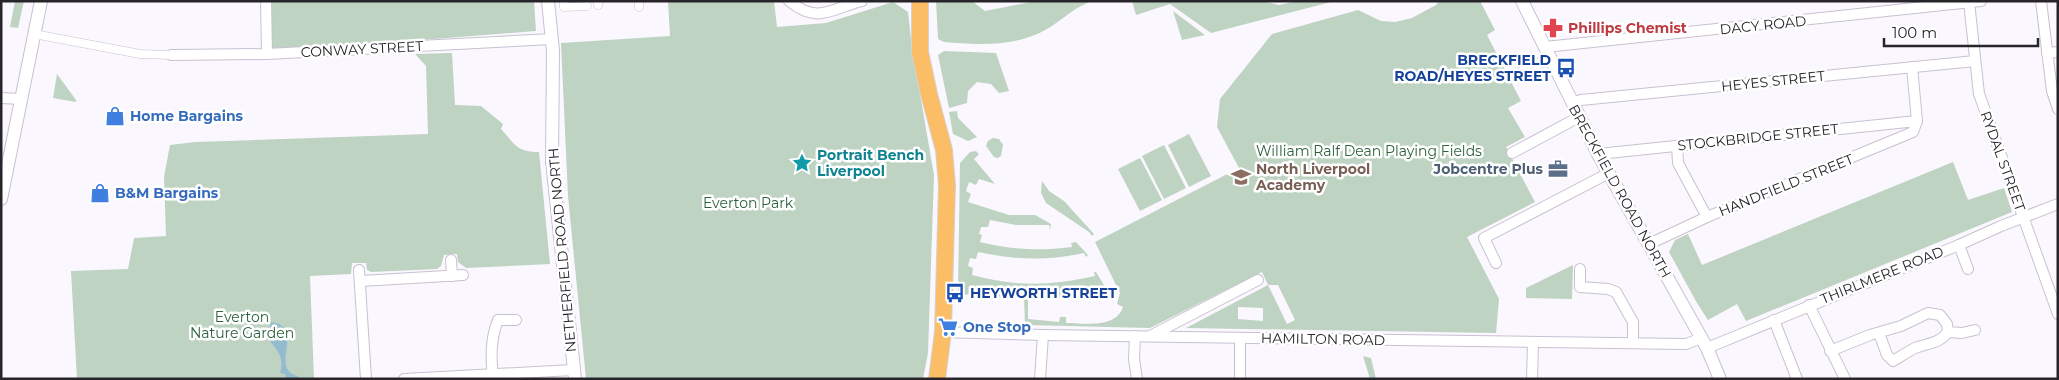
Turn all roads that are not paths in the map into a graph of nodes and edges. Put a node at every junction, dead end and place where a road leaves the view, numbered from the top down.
1 (41, 1) edge
2 (266, 1) edge
3 (548, 1) edge
4 (564, 1) edge
5 (789, 1) edge
6 (862, 1) edge
7 (920, 1) edge
8 (1522, 1) edge
9 (1981, 1) edge
10 (2041, 1) edge
11 (1968, 2) junction
12 (588, 6) dead end
13 (34, 34) junction
14 (552, 39) junction
15 (1547, 52) junction
16 (2052, 53) edge
17 (267, 54) junction
18 (171, 55) joint
19 (1975, 61) junction
20 (1912, 67) junction
21 (1518, 74) dead end
22 (1, 98) edge
23 (21, 99) junction
24 (1572, 103) junction
25 (2058, 109) edge
26 (1579, 117) junction
27 (1917, 121) junction
28 (1677, 146) junction
29 (1512, 153) dead end
30 (1598, 154) junction
31 (1609, 173) junction
32 (1, 199) edge
33 (2058, 204) edge
34 (1707, 217) junction
35 (2023, 217) junction
36 (1649, 244) junction
37 (1959, 245) junction
38 (451, 260) dead end
39 (1496, 263) dead end
40 (1580, 269) dead end
41 (359, 270) dead end
42 (1968, 270) dead end
43 (463, 275) dead end
44 (452, 276) junction
45 (1258, 280) dead end
46 (360, 281) junction
47 (1809, 305) junction
48 (2058, 314) edge
49 (516, 320) dead end
50 (1774, 320) junction
51 (1975, 330) dead end
52 (943, 332) junction
53 (1948, 332) junction
54 (1879, 333) junction
55 (1043, 335) junction
56 (1135, 336) junction
57 (1149, 336) junction
58 (1240, 338) junction
59 (1533, 342) junction
60 (1704, 343) junction
61 (1633, 344) junction
62 (1830, 351) junction
63 (574, 375) edge
64 (493, 377) edge
65 (366, 379) edge
66 (404, 379) edge
67 (937, 379) edge
68 (1040, 379) edge
69 (1137, 379) edge
70 (1240, 379) edge
71 (1532, 379) edge
72 (1720, 379) edge
73 (1797, 379) edge
74 (1845, 379) edge

1 - 13 street
2 - 17 street
3 - 14 street, NETHERFIELD ROAD NORTH
4 - 12 street
5 - 6 street
7 - 52 main road
8 - 15 street, BRECKFIELD ROAD NORTH
9 - 11 street, DACY ROAD
10 - 16 street
11 - 15 street, DACY ROAD
11 - 19 street, RYDAL STREET
13 - 18 street
13 - 23 street
14 - 17 street, CONWAY STREET
14 - 63 street, NETHERFIELD ROAD NORTH
15 - 21 street
15 - 24 street, BRECKFIELD ROAD NORTH
16 - 25 street
17 - 18 street, CONWAY STREET
19 - 20 street, HEYES STREET
19 - 35 street, RYDAL STREET
20 - 24 street, HEYES STREET
20 - 27 street
22 - 23 street
23 - 32 street
24 - 26 street, BRECKFIELD ROAD NORTH
26 - 29 street
26 - 30 street, BRECKFIELD ROAD NORTH
27 - 28 street, STOCKBRIDGE STREET
27 - 34 street, HANDFIELD STREET
28 - 30 street, STOCKBRIDGE STREET
28 - 34 street
30 - 31 street, BRECKFIELD ROAD NORTH
31 - 36 street, BRECKFIELD ROAD NORTH
31 - 39 street
33 - 35 street, THIRLMERE ROAD
34 - 36 street, HANDFIELD STREET
35 - 37 street, THIRLMERE ROAD
35 - 48 street, RYDAL STREET
36 - 60 street, BRECKFIELD ROAD NORTH
37 - 42 street
37 - 47 street, THIRLMERE ROAD
38 - 44 street
40 - 61 street
41 - 46 street
43 - 44 street
44 - 46 street
45 - 57 street
46 - 65 street
47 - 50 street, THIRLMERE ROAD
47 - 62 street
49 - 64 street
50 - 60 street, THIRLMERE ROAD
50 - 73 street
51 - 53 street
52 - 55 street, HAMILTON ROAD
52 - 67 main road
53 - 54 street
53 - 54 street
54 - 62 street
55 - 56 street, HAMILTON ROAD
55 - 68 street
56 - 57 street, HAMILTON ROAD
56 - 69 street
57 - 58 street, HAMILTON ROAD
58 - 59 street, HAMILTON ROAD
58 - 70 street
59 - 61 street, HAMILTON ROAD
59 - 71 street
60 - 61 street, HAMILTON ROAD
60 - 72 street, BRECKFIELD ROAD NORTH
62 - 74 street
63 - 64 street
64 - 66 street

